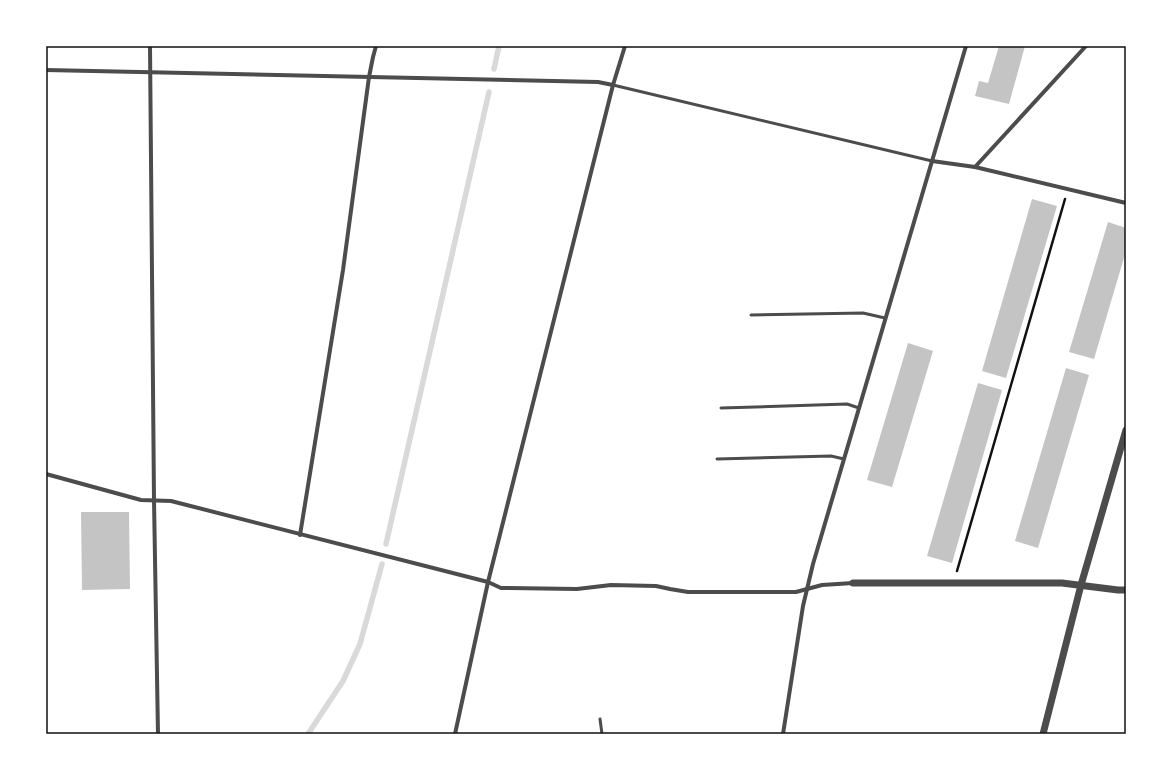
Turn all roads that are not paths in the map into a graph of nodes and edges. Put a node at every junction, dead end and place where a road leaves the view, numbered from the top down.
1 (150, 46) edge
2 (376, 46) edge
3 (624, 46) edge
4 (966, 46) edge
5 (1086, 46) edge
6 (46, 70) edge
7 (150, 73) junction
8 (369, 77) junction
9 (613, 85) junction
10 (932, 161) junction
11 (975, 168) junction
12 (1126, 203) edge
13 (751, 315) dead end
14 (885, 318) junction
15 (721, 408) dead end
16 (859, 408) junction
17 (1126, 430) edge
18 (717, 460) dead end
19 (844, 460) junction
20 (46, 474) edge
21 (154, 500) junction
22 (300, 534) junction
23 (488, 582) junction
24 (853, 583) joint
25 (1081, 586) junction
26 (807, 589) junction
27 (1126, 590) edge
28 (600, 719) dead end
29 (158, 734) edge
30 (455, 734) edge
31 (602, 734) edge
32 (783, 734) edge
33 (1043, 734) edge

1 - 7 street
2 - 8 street
3 - 9 street
4 - 10 street
5 - 11 street
6 - 7 street
7 - 8 street
7 - 21 street
8 - 9 street
8 - 22 street
9 - 10 lane
9 - 23 street
10 - 11 street
10 - 14 street
11 - 12 street
13 - 14 lane
14 - 16 street
15 - 16 lane
16 - 19 street
17 - 25 street
18 - 19 lane
19 - 26 street
20 - 21 street
21 - 22 street
21 - 29 street
22 - 23 street
23 - 26 street
23 - 30 street
24 - 25 street
24 - 26 street
25 - 27 street
25 - 33 street
26 - 32 street
28 - 31 lane

